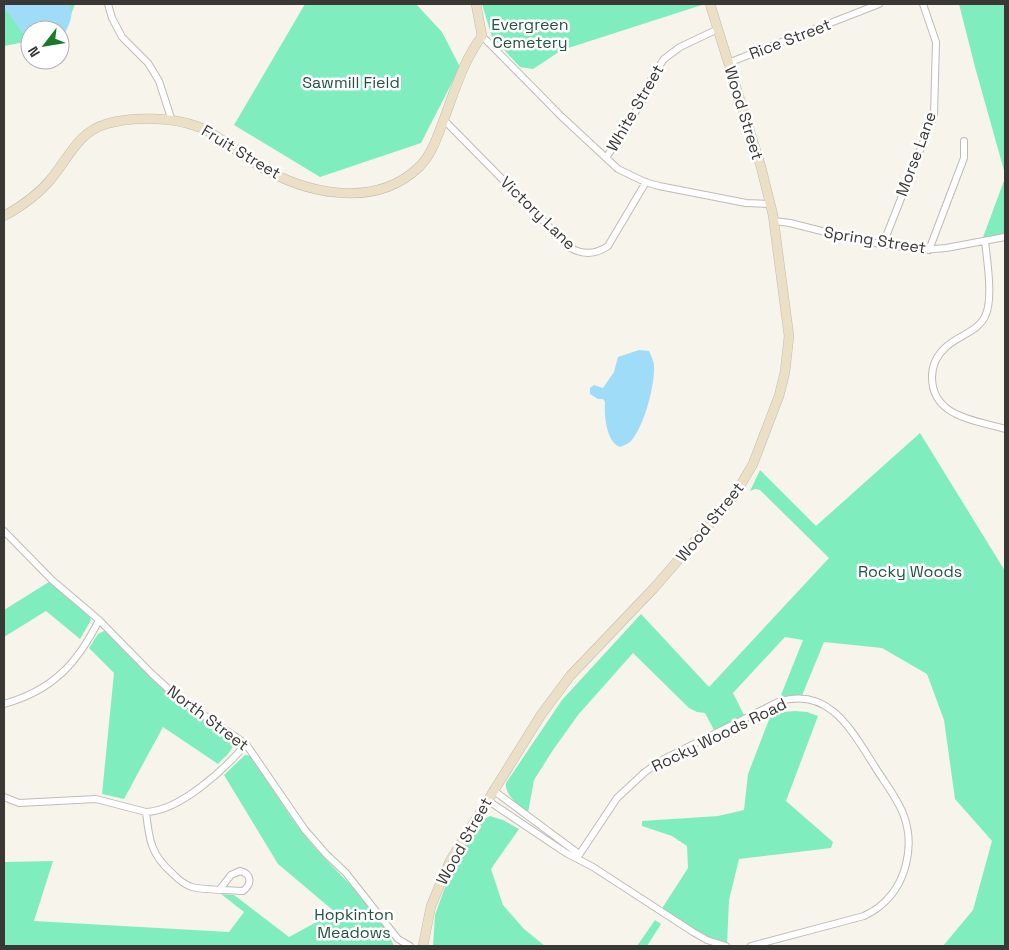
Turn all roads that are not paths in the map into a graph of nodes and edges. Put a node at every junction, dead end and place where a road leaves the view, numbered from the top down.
1 (108, 4) edge
2 (476, 4) edge
3 (710, 4) edge
4 (879, 4) edge
5 (922, 4) edge
6 (718, 29) junction
7 (482, 36) junction
8 (728, 63) junction
9 (444, 120) junction
10 (172, 121) junction
11 (964, 141) dead end
12 (606, 158) junction
13 (646, 182) junction
14 (770, 204) junction
15 (4, 216) edge
16 (774, 221) junction
17 (1005, 237) edge
18 (986, 242) junction
19 (883, 244) junction
20 (929, 250) junction
21 (1005, 429) edge
22 (4, 531) edge
23 (99, 620) junction
24 (4, 704) edge
25 (246, 744) junction
26 (493, 790) junction
27 (4, 798) edge
28 (487, 800) junction
29 (146, 812) junction
30 (578, 856) junction
31 (220, 889) junction
32 (410, 946) edge
33 (423, 946) edge
34 (726, 946) edge
35 (751, 946) edge

1 - 10 street
2 - 7 main road
3 - 6 main road, Wood Street
4 - 8 street, Rice Street
5 - 19 street, Morse Lane
6 - 8 main road, Wood Street
6 - 12 street, White Street
7 - 9 main road, Fruit Street
7 - 12 street
8 - 14 main road, Wood Street
9 - 10 main road, Fruit Street
9 - 13 street, Victory Lane
10 - 15 main road, Fruit Street
11 - 20 street
12 - 13 street
13 - 14 street
14 - 16 main road, Wood Street
16 - 19 street, Spring Street
16 - 26 main road, Wood Street
17 - 18 street, Spring Street
18 - 20 street, Spring Street
18 - 21 street
19 - 20 street, Spring Street
22 - 23 street, North Street
23 - 24 street
23 - 25 street, North Street
25 - 29 street
25 - 32 street, North Street
26 - 28 main road, Wood Street
26 - 30 street
27 - 29 street
28 - 30 street
28 - 33 main road, Wood Street
29 - 31 street
30 - 34 street
30 - 35 street, Rocky Woods Road
31 - 31 street

